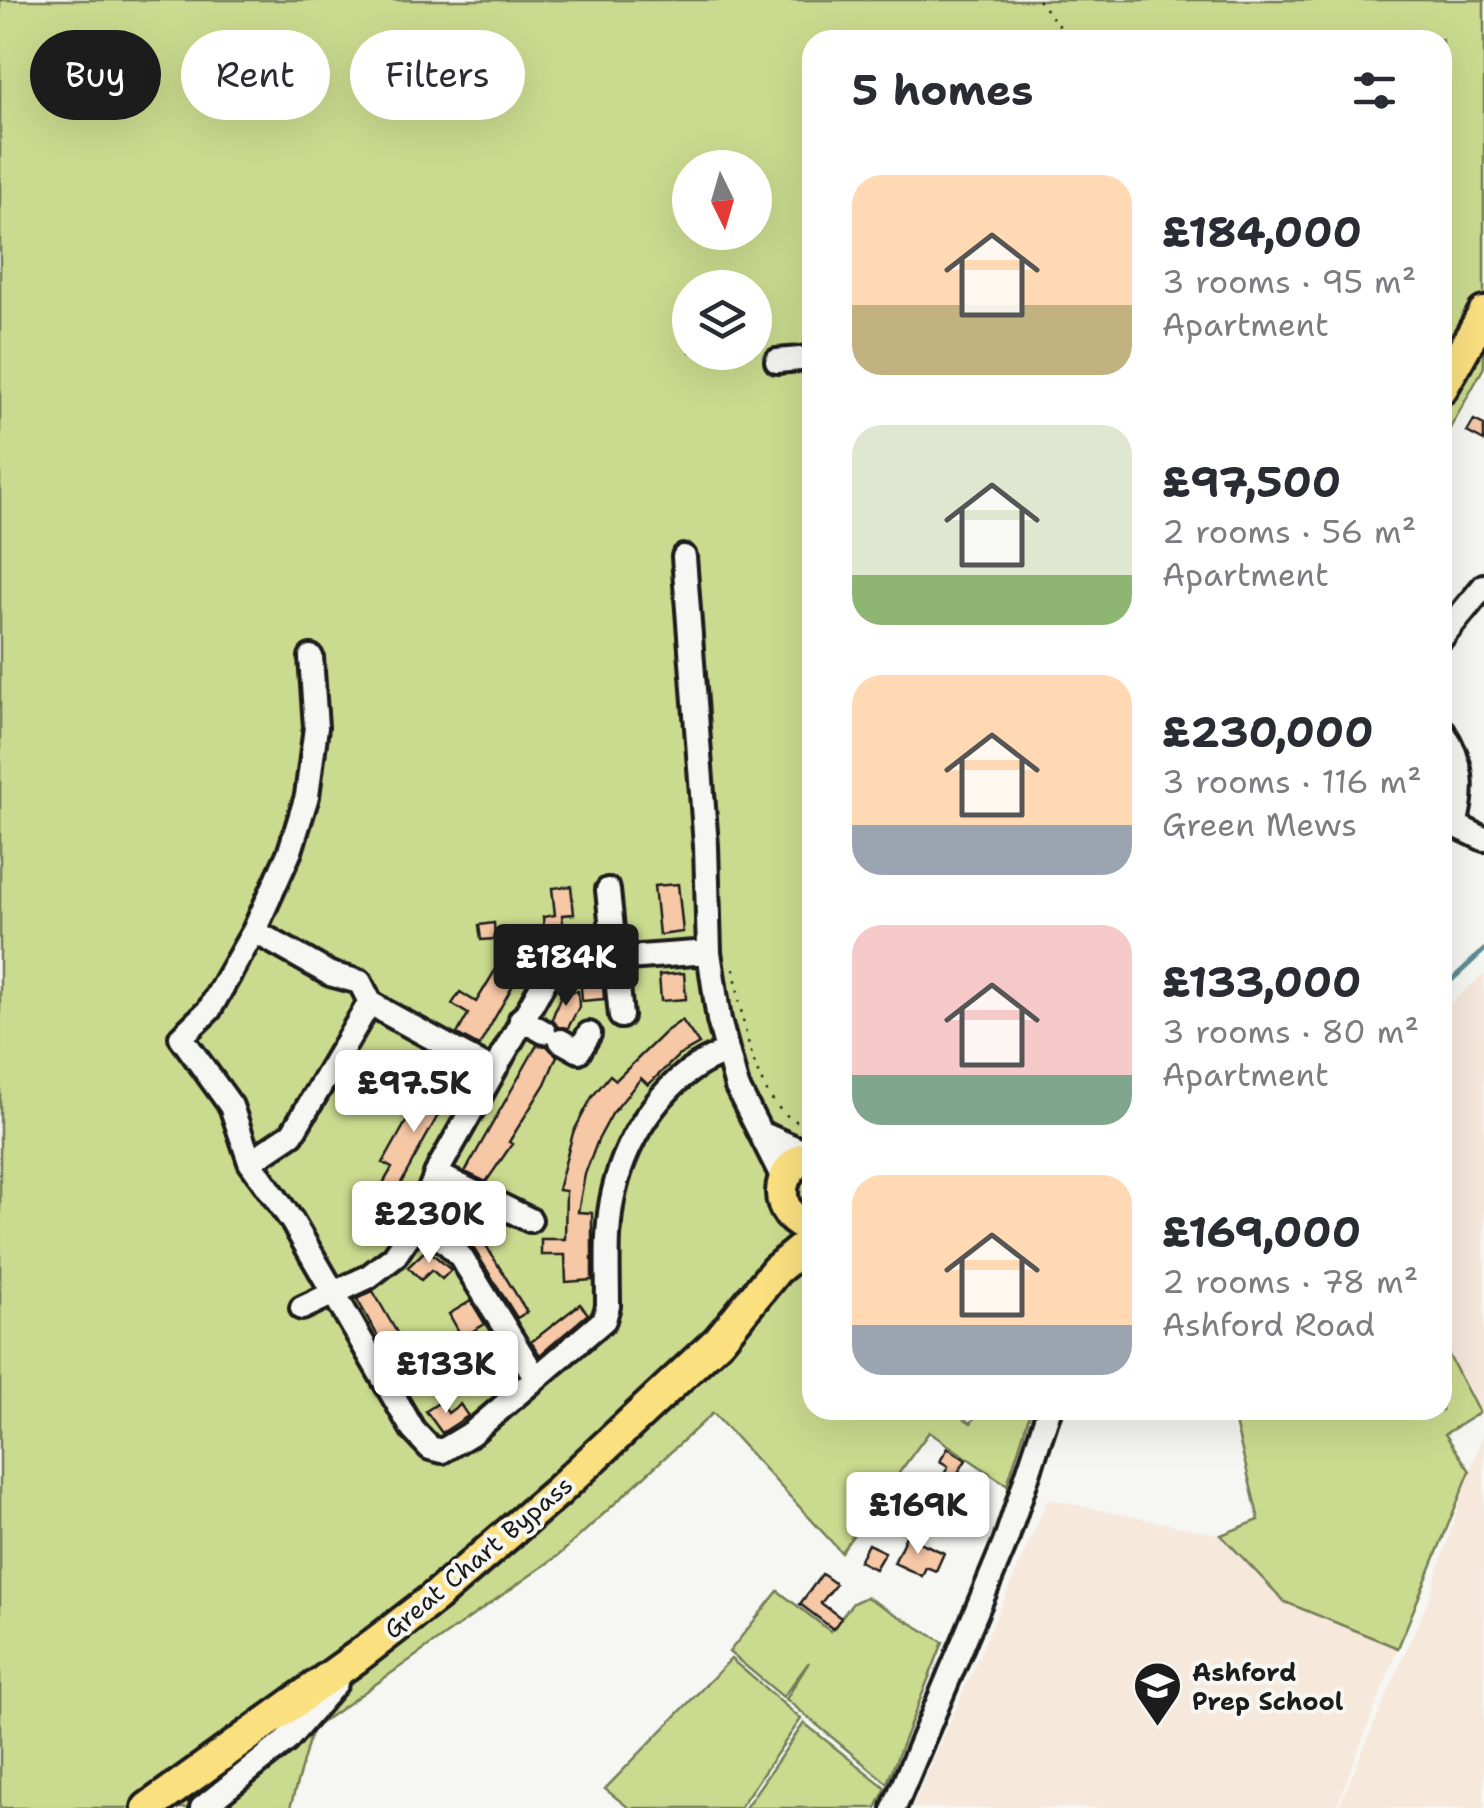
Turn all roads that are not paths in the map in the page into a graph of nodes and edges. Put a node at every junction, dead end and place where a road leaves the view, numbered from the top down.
1 (1484, 313) edge
2 (802, 359) edge
3 (777, 361) dead end
4 (1452, 370) edge
5 (684, 556) dead end
6 (1484, 586) edge
7 (1452, 624) edge
8 (311, 656) dead end
9 (1452, 751) edge
10 (1452, 818) edge
11 (1452, 825) edge
12 (1484, 838) edge
13 (608, 890) dead end
14 (254, 931) junction
15 (709, 952) junction
16 (614, 959) junction
17 (370, 1002) junction
18 (621, 1016) dead end
19 (521, 1020) junction
20 (589, 1034) dead end
21 (726, 1053) junction
22 (493, 1070) junction
23 (761, 1133) junction
24 (802, 1143) edge
25 (802, 1156) edge
26 (250, 1162) junction
27 (436, 1174) junction
28 (783, 1178) junction
29 (530, 1220) dead end
30 (800, 1221) edge
31 (415, 1226) junction
32 (802, 1248) edge
33 (776, 1270) junction
34 (334, 1294) junction
35 (302, 1308) dead end
36 (536, 1378) junction
37 (1046, 1420) edge
38 (358, 1657) junction
39 (148, 1808) edge
40 (202, 1808) edge
41 (894, 1808) edge

1 - 4 main road
2 - 3 street
5 - 15 street
6 - 7 street
8 - 14 street
9 - 10 street
11 - 12 street
13 - 16 street
14 - 17 street
14 - 26 street
15 - 16 street
15 - 21 street
16 - 18 street
16 - 19 street
17 - 22 street
17 - 26 street
19 - 20 street
19 - 22 street
21 - 23 street
21 - 36 street
22 - 27 street
23 - 24 street
23 - 28 street
25 - 28 main road
26 - 34 street
27 - 29 street
27 - 31 street
28 - 30 main road
30 - 33 main road, Great Chart Bypass
31 - 34 street
31 - 36 street
32 - 33 main road, Great Chart Bypass
33 - 38 main road, Great Chart Bypass
34 - 35 street
34 - 36 street
37 - 41 street
38 - 39 main road, Great Chart Bypass
38 - 40 street

